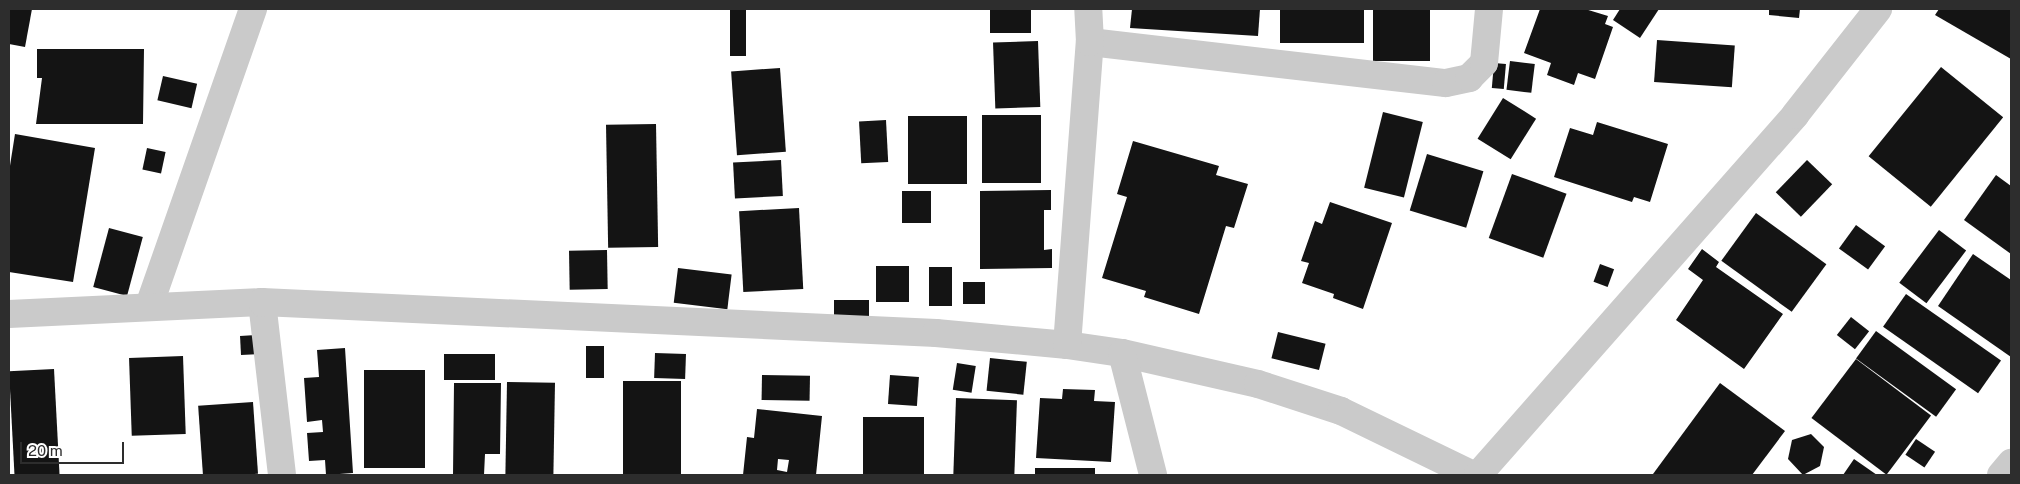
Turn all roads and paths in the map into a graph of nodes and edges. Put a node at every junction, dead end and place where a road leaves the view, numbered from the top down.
1 (253, 9) edge
2 (1088, 9) edge
3 (1489, 9) edge
4 (1878, 9) edge
5 (1090, 42) junction
6 (262, 302) junction
7 (149, 306) junction
8 (9, 314) edge
9 (1067, 345) junction
10 (1122, 353) junction
11 (2011, 463) edge
12 (282, 475) edge
13 (1153, 475) edge
14 (1474, 475) edge
15 (1478, 475) edge
16 (2001, 475) edge

1 - 7 street
2 - 5 street
3 - 5 street
4 - 15 street
5 - 9 street
6 - 7 street
6 - 9 street
6 - 12 street
7 - 8 street
9 - 10 street
10 - 13 street
10 - 14 street
11 - 16 street

